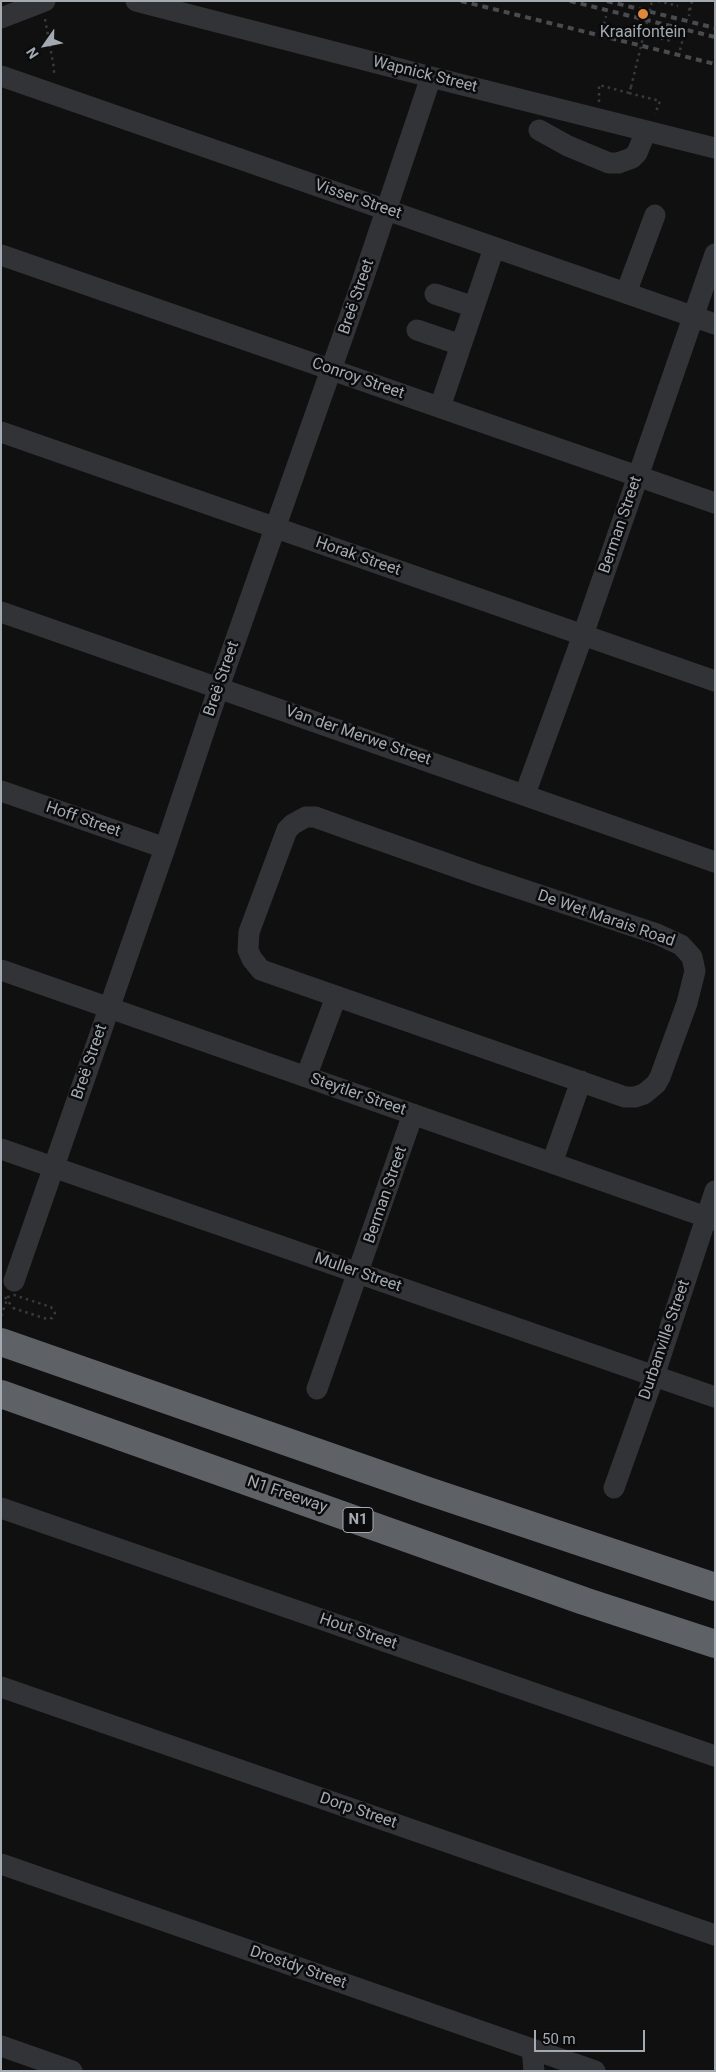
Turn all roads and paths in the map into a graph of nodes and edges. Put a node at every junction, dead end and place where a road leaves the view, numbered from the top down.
1 (136, 1) edge
2 (652, 1) edge
3 (658, 1) edge
4 (692, 1) edge
5 (43, 2) edge
6 (678, 6) dead end
7 (606, 16) dead end
8 (689, 16) dead end
9 (1, 18) edge
10 (604, 24) junction
11 (608, 25) dead end
12 (617, 27) dead end
13 (602, 31) dead end
14 (644, 33) junction
15 (684, 35) dead end
16 (671, 40) dead end
17 (680, 50) dead end
18 (1, 76) edge
19 (432, 77) junction
20 (629, 93) junction
21 (52, 94) junction
22 (598, 107) dead end
23 (650, 126) junction
24 (539, 130) dead end
25 (715, 148) edge
26 (387, 210) junction
27 (655, 215) dead end
28 (494, 248) junction
29 (715, 254) edge
30 (1, 255) edge
31 (626, 293) junction
32 (435, 294) dead end
33 (474, 307) junction
34 (692, 316) junction
35 (715, 324) edge
36 (418, 330) dead end
37 (461, 345) junction
38 (331, 369) junction
39 (440, 407) junction
40 (1, 432) edge
41 (638, 476) junction
42 (715, 503) edge
43 (275, 528) junction
44 (1, 612) edge
45 (582, 635) junction
46 (715, 681) edge
47 (219, 687) junction
48 (1, 791) edge
49 (525, 794) junction
50 (165, 848) junction
51 (715, 862) edge
52 (1, 970) edge
53 (336, 997) junction
54 (109, 1008) junction
55 (306, 1077) junction
56 (581, 1081) junction
57 (414, 1114) junction
58 (1, 1150) edge
59 (552, 1163) junction
60 (53, 1167) junction
61 (715, 1192) edge
62 (710, 1219) edge
63 (359, 1273) junction
64 (14, 1281) dead end
65 (12, 1308) dead end
66 (1, 1316) edge
67 (1, 1342) edge
68 (654, 1376) junction
69 (317, 1389) dead end
70 (1, 1394) edge
71 (715, 1397) edge
72 (614, 1488) dead end
73 (1, 1508) edge
74 (566, 1536) junction
75 (715, 1570) edge
76 (715, 1587) edge
77 (584, 1601) junction
78 (715, 1644) edge
79 (715, 1659) edge
80 (1, 1687) edge
81 (715, 1756) edge
82 (1, 1864) edge
83 (715, 1935) edge
84 (1, 2046) edge
85 (532, 2049) junction
86 (72, 2071) edge
87 (534, 2071) edge
88 (595, 2071) edge

1 - 19 street, Wapnick Street
2 - 14 path, bridge
3 - 6 path
4 - 8 path
5 - 9 street
5 - 21 path
7 - 10 path
10 - 11 path
10 - 13 path
12 - 14 path, bridge
14 - 16 path, bridge
14 - 20 path, bridge
15 - 17 path
18 - 21 street, Visser Street
19 - 23 street, Wapnick Street
19 - 26 street, Breë Street
20 - 22 path
20 - 23 path
21 - 26 street, Visser Street
23 - 24 street
23 - 25 street, Wapnick Street
26 - 28 street, Visser Street
26 - 38 street, Breë Street
27 - 31 street
28 - 31 street, Visser Street
28 - 33 street
29 - 34 street, Berman Street
30 - 38 street, Conroy Street
31 - 34 street, Visser Street
32 - 33 street
33 - 37 street
34 - 35 street, Visser Street
34 - 41 street, Berman Street
36 - 37 street
37 - 39 street
38 - 39 street, Conroy Street
38 - 43 street, Breë Street
39 - 41 street, Conroy Street
40 - 43 street, Horak Street
41 - 42 street, Conroy Street
41 - 45 street, Berman Street
43 - 45 street, Horak Street
43 - 47 street, Breë Street
44 - 47 street, Van der Merwe Street
45 - 46 street, Horak Street
45 - 49 street, Berman Street
47 - 49 street, Van der Merwe Street
47 - 50 street, Breë Street
48 - 50 street, Hoff Street
49 - 51 street, Van der Merwe Street
50 - 54 street, Breë Street
52 - 54 street, Steytler Street
53 - 55 street
53 - 56 street, De Wet Marais Road
53 - 56 street, De Wet Marais Road
54 - 55 street, Steytler Street
54 - 60 street, Breë Street
55 - 57 street, Steytler Street
56 - 59 street
57 - 59 street, Steytler Street
57 - 63 street, Berman Street
58 - 60 street, Muller Street
59 - 62 street, Steytler Street
60 - 63 street, Muller Street
60 - 64 street, Breë Street
61 - 62 street, Durbanville Street
62 - 68 street, Durbanville Street
63 - 68 street, Muller Street
63 - 69 street, Berman Street
65 - 66 path, bridge
67 - 74 highway
68 - 71 street, Muller Street
68 - 72 street, Durbanville Street
70 - 77 highway, N1 Freeway / N1
73 - 81 street, Hout Street
74 - 75 highway
74 - 76 highway
77 - 78 highway, N1 Freeway / N1
77 - 79 highway
80 - 83 street, Dorp Street
82 - 85 street, Drostdy Street
84 - 86 street
85 - 87 street
85 - 88 street, Drostdy Street

